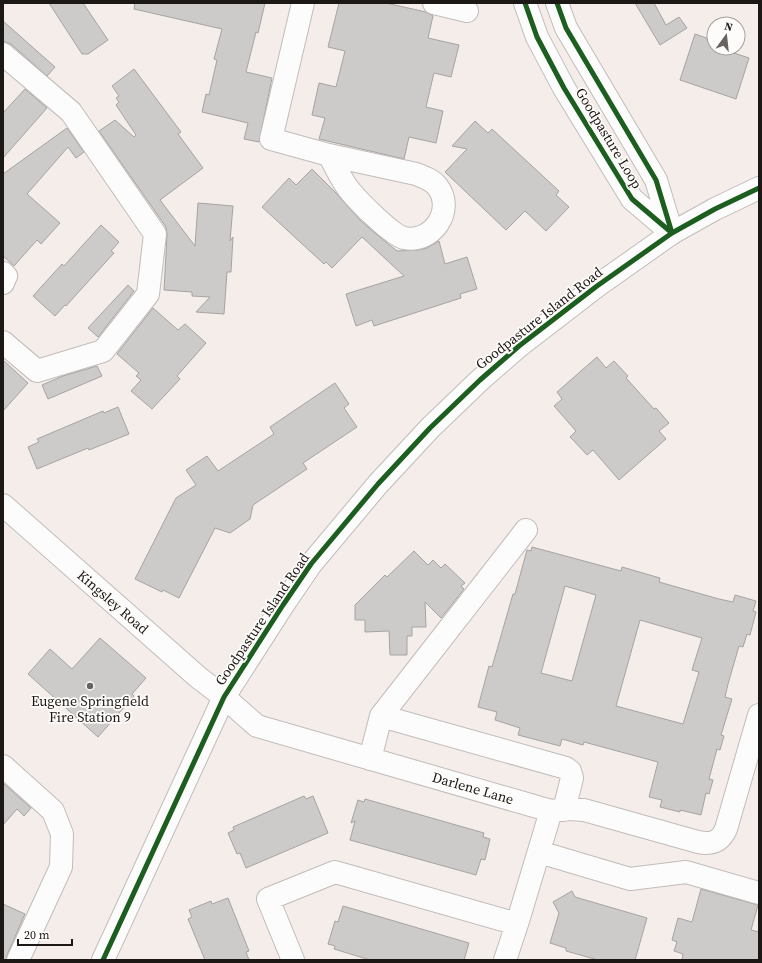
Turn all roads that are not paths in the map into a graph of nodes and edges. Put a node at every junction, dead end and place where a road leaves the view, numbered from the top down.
1 (303, 3) edge
2 (434, 3) edge
3 (525, 3) edge
4 (557, 3) edge
5 (467, 11) dead end
6 (3, 54) edge
7 (329, 155) junction
8 (759, 188) edge
9 (672, 233) junction
10 (3, 273) edge
11 (3, 283) edge
12 (3, 342) edge
13 (3, 505) edge
14 (526, 530) dead end
15 (224, 697) junction
16 (759, 715) edge
17 (381, 716) junction
18 (370, 759) junction
19 (3, 766) edge
20 (750, 778) edge
21 (557, 810) junction
22 (539, 852) junction
23 (759, 893) edge
24 (517, 924) junction
25 (18, 960) edge
26 (103, 960) edge
27 (293, 960) edge
28 (505, 960) edge

1 - 7 street
2 - 5 street
3 - 9 street, Goodpasture Loop
4 - 9 street, Goodpasture Loop
6 - 12 street
7 - 7 street
8 - 9 street, Goodpasture Island Road
9 - 15 street, Goodpasture Island Road
10 - 11 street
13 - 15 street, Kingsley Road
14 - 17 street
15 - 18 street, Darlene Lane
15 - 26 street, Goodpasture Island Road
16 - 20 street
17 - 18 street
17 - 21 street
18 - 21 street, Darlene Lane
19 - 25 street
20 - 21 street, Darlene Lane
21 - 22 street
22 - 23 street
22 - 24 street
24 - 27 street
24 - 28 street

